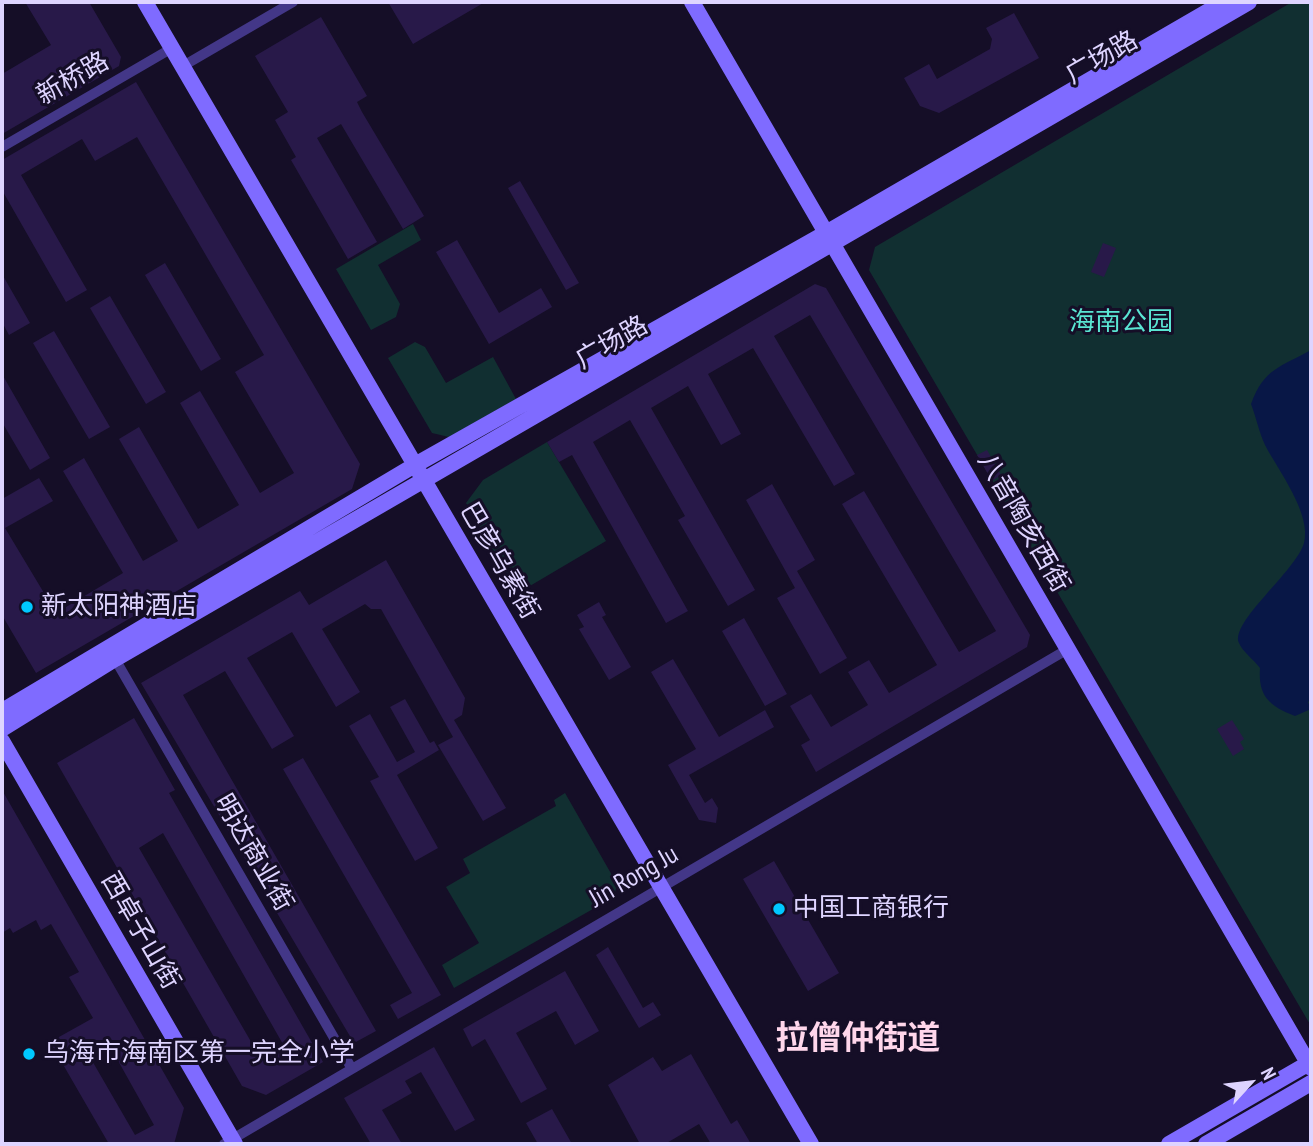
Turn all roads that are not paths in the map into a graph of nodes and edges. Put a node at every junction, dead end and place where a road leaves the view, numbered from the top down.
1 (138, 2) edge
2 (145, 2) edge
3 (293, 2) edge
4 (692, 2) edge
5 (1224, 2) edge
6 (1249, 2) edge
7 (167, 51) junction
8 (183, 66) junction
9 (2, 146) edge
10 (830, 239) junction
11 (413, 466) junction
12 (421, 481) junction
13 (1068, 649) junction
14 (115, 659) junction
15 (2, 711) edge
16 (2, 729) edge
17 (2, 741) edge
18 (659, 889) junction
19 (1310, 1064) edge
20 (352, 1069) junction
21 (1311, 1083) edge
22 (230, 1143) edge
23 (804, 1144) edge
24 (811, 1144) edge
25 (1169, 1144) edge
26 (1206, 1144) edge

1 - 7 street, 巴彦乌素街
2 - 8 street, 巴彦乌素街
3 - 8 street
4 - 10 street, 八音陶亥西街
5 - 10 street, 广场路
6 - 10 street, 广场路
7 - 9 street, 新桥路
7 - 11 street, 巴彦乌素街
8 - 11 street, 巴彦乌素街
10 - 11 street, 广场路
10 - 12 street, 广场路
10 - 13 street, 八音陶亥西街
11 - 12 street, 巴彦乌素街
11 - 15 street, 广场路
12 - 14 street, 广场路
12 - 18 street, 巴彦乌素街
13 - 18 street, Jin Rong Ju
13 - 19 street, 八音陶亥西街
14 - 16 street, 广场路
14 - 20 street, 明达商业街
17 - 22 street, 西卓子山街
18 - 20 street, Jin Rong Ju
18 - 23 street, 巴彦乌素街
18 - 24 street, 巴彦乌素街
19 - 25 street
20 - 22 street, Jin Rong Ju
21 - 26 street

